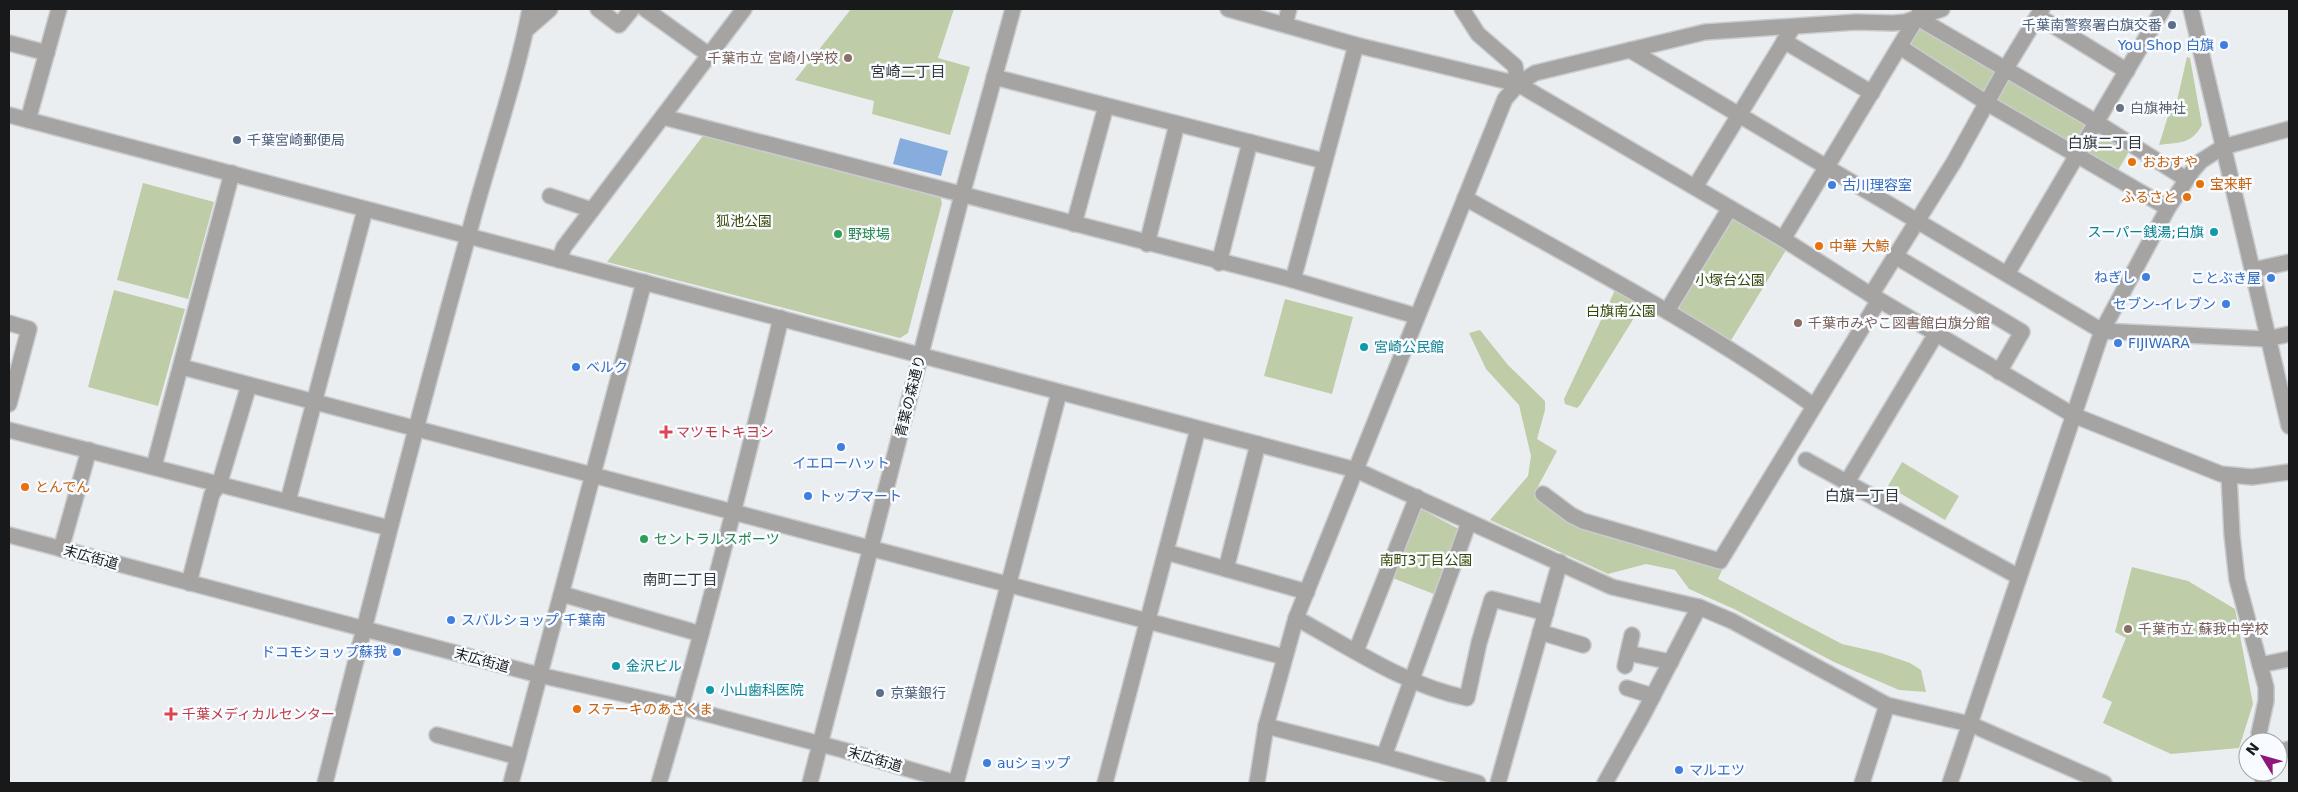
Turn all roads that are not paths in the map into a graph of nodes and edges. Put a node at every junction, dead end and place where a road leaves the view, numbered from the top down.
1 (59, 9) edge
2 (530, 9) edge
3 (550, 9) edge
4 (598, 9) edge
5 (632, 9) edge
6 (645, 9) edge
7 (744, 9) edge
8 (1013, 9) edge
9 (1228, 9) edge
10 (1289, 9) edge
11 (1462, 9) edge
12 (1942, 9) edge
13 (2163, 9) edge
14 (2191, 9) edge
15 (2040, 12) edge
16 (1919, 13) edge
17 (1285, 24) junction
18 (1793, 27) junction
19 (526, 30) junction
20 (1784, 41) junction
21 (9, 43) edge
22 (1356, 45) junction
23 (1900, 47) junction
24 (1630, 50) junction
25 (47, 53) junction
26 (709, 55) junction
27 (2006, 68) junction
28 (2127, 71) junction
29 (994, 77) junction
30 (1518, 84) junction
31 (1872, 93) junction
32 (1987, 103) junction
33 (1106, 106) junction
34 (9, 115) edge
35 (1739, 115) junction
36 (663, 117) junction
37 (28, 120) junction
38 (2096, 122) junction
39 (1177, 124) junction
40 (2289, 129) edge
41 (1250, 142) junction
42 (2223, 147) junction
43 (2076, 155) junction
44 (1324, 162) junction
45 (1827, 167) junction
46 (232, 173) junction
47 (2186, 179) junction
48 (1695, 187) junction
49 (962, 195) junction
50 (550, 196) dead end
51 (1465, 198) junction
52 (1730, 208) junction
53 (2168, 208) junction
54 (364, 210) junction
55 (592, 210) junction
56 (1916, 221) junction
57 (1074, 224) junction
58 (468, 236) junction
59 (1783, 239) junction
60 (1147, 244) junction
61 (1895, 256) junction
62 (559, 260) junction
63 (2289, 262) edge
64 (1220, 263) junction
65 (2253, 270) junction
66 (2006, 274) junction
67 (1293, 280) junction
68 (644, 282) junction
69 (1875, 298) junction
70 (1667, 311) junction
71 (1416, 316) junction
72 (781, 318) junction
73 (9, 323) edge
74 (2102, 331) junction
75 (1936, 334) junction
76 (2289, 334) edge
77 (2267, 339) junction
78 (920, 355) junction
79 (182, 367) junction
80 (2000, 372) junction
81 (249, 385) junction
82 (1059, 393) junction
83 (314, 402) junction
84 (9, 404) edge
85 (1814, 406) junction
86 (2073, 415) junction
87 (2289, 426) edge
88 (416, 429) junction
89 (1198, 429) junction
90 (9, 430) edge
91 (1258, 444) junction
92 (89, 450) junction
93 (1806, 460) dead end
94 (154, 466) junction
95 (1356, 470) junction
96 (2289, 472) edge
97 (592, 475) junction
98 (2230, 476) junction
99 (1847, 482) junction
100 (219, 485) junction
101 (1543, 494) dead end
102 (1417, 496) junction
103 (288, 501) junction
104 (733, 512) junction
105 (1469, 522) junction
106 (390, 528) junction
107 (9, 535) edge
108 (61, 549) junction
109 (870, 549) junction
110 (1166, 552) junction
111 (1560, 562) junction
112 (1226, 569) junction
113 (2019, 577) junction
114 (189, 583) junction
115 (1008, 585) junction
116 (1307, 592) junction
117 (562, 594) junction
118 (1699, 607) junction
119 (1546, 613) junction
120 (1296, 618) junction
121 (1147, 621) junction
122 (364, 628) junction
123 (1540, 632) junction
124 (701, 634) junction
125 (1632, 635) dead end
126 (1583, 645) dead end
127 (1356, 651) junction
128 (1284, 657) junction
129 (2289, 658) edge
130 (1670, 662) junction
131 (2260, 664) junction
132 (540, 675) junction
133 (1412, 681) junction
134 (1627, 688) dead end
135 (1653, 696) junction
136 (1887, 705) junction
137 (681, 708) junction
138 (1970, 724) junction
139 (1266, 726) junction
140 (2259, 732) edge
141 (437, 735) dead end
142 (821, 744) junction
143 (1384, 756) junction
144 (518, 758) junction
145 (1452, 780) edge
146 (325, 783) edge
147 (511, 783) edge
148 (659, 783) edge
149 (810, 783) edge
150 (956, 783) edge
151 (1105, 783) edge
152 (1257, 783) edge
153 (1478, 783) edge
154 (1498, 783) edge
155 (1605, 783) edge
156 (1862, 783) edge
157 (1950, 783) edge
158 (2104, 783) edge

1 - 25 street
2 - 19 street
3 - 19 street
4 - 5 street
6 - 26 street
7 - 26 street
8 - 29 street, 青葉の森通り
9 - 17 street
10 - 17 street
11 - 30 street
12 - 16 street
13 - 28 street
14 - 42 street
15 - 27 street
15 - 28 street
16 - 18 street
16 - 23 street
16 - 27 street
17 - 22 street
18 - 20 street
18 - 24 street
19 - 58 street
20 - 31 street
20 - 35 street
21 - 25 street
22 - 30 street
22 - 44 street
23 - 31 street
23 - 32 street
24 - 30 street
24 - 35 street
25 - 37 street
26 - 36 street
27 - 32 street
27 - 38 street
28 - 38 street
29 - 33 street
29 - 49 street, 青葉の森通り
30 - 48 street
30 - 51 street
31 - 45 street
32 - 43 street
32 - 56 street
33 - 39 street
33 - 57 street
34 - 37 street
35 - 45 street
35 - 48 street
36 - 49 street
36 - 55 street
37 - 46 street
38 - 43 street
38 - 47 street
39 - 41 street
39 - 60 street
40 - 42 street
41 - 44 street
41 - 64 street
42 - 47 street
42 - 65 street
43 - 53 street
43 - 66 street
44 - 67 street
45 - 56 street
45 - 59 street
46 - 54 street
46 - 79 street
47 - 53 street
48 - 52 street
49 - 57 street
49 - 78 street, 青葉の森通り
50 - 55 street
51 - 70 street
51 - 71 street
52 - 59 street
52 - 70 street
53 - 74 street
54 - 58 street
54 - 83 street
55 - 62 street
56 - 61 street
56 - 66 street
57 - 60 street
58 - 62 street
58 - 88 street
59 - 69 street
60 - 64 street
61 - 69 street
61 - 80 street
62 - 68 street
63 - 65 street
64 - 67 street
65 - 77 street
66 - 74 street
67 - 71 street
68 - 72 street
68 - 97 street
69 - 75 street
69 - 85 street
70 - 85 street
71 - 95 street
72 - 78 street
72 - 104 street
73 - 84 street
74 - 77 street
74 - 86 street
75 - 80 street
75 - 99 street
76 - 77 street
77 - 87 street
78 - 82 street
78 - 109 street, 青葉の森通り
79 - 81 street
79 - 94 street
80 - 86 street
81 - 83 street
81 - 100 street
82 - 89 street
82 - 115 street
83 - 88 street
83 - 103 street
85 - 101 street
86 - 98 street
86 - 113 street
88 - 97 street
88 - 106 street
89 - 91 street
89 - 110 street
90 - 92 street
91 - 95 street
91 - 112 street
92 - 94 street
92 - 108 street
93 - 99 street
94 - 100 street
95 - 102 street
95 - 116 street
96 - 98 street
97 - 104 street
97 - 117 street
98 - 131 street
99 - 113 street
100 - 103 street
100 - 114 street
102 - 105 street
102 - 127 street
103 - 106 street
104 - 109 street
104 - 124 street
105 - 111 street
105 - 133 street
106 - 122 street
107 - 108 street, 末広街道
108 - 114 street, 末広街道
109 - 115 street
109 - 142 street, 青葉の森通り
110 - 112 street
110 - 121 street
111 - 118 street
111 - 119 street
112 - 116 street
113 - 138 street
114 - 122 street, 末広街道
115 - 121 street
115 - 150 street
116 - 120 street
117 - 124 street
117 - 132 street
118 - 130 street
118 - 136 street
119 - 123 street
119 - 133 street
120 - 127 street
120 - 128 street
121 - 128 street
121 - 151 street
122 - 132 street, 末広街道
122 - 146 street
123 - 126 street
123 - 154 street
124 - 137 street
125 - 130 street
127 - 133 street
128 - 139 street
129 - 131 street
130 - 135 street
131 - 140 street
132 - 137 street, 末広街道
132 - 144 street
133 - 143 street
134 - 135 street
135 - 155 street
136 - 138 street
136 - 156 street
137 - 142 street, 末広街道
137 - 148 street
138 - 157 street
138 - 158 street
139 - 143 street
139 - 152 street
141 - 144 street
142 - 149 street, 青葉の森通り
142 - 150 street, 末広街道
143 - 145 street
144 - 147 street
145 - 153 street

